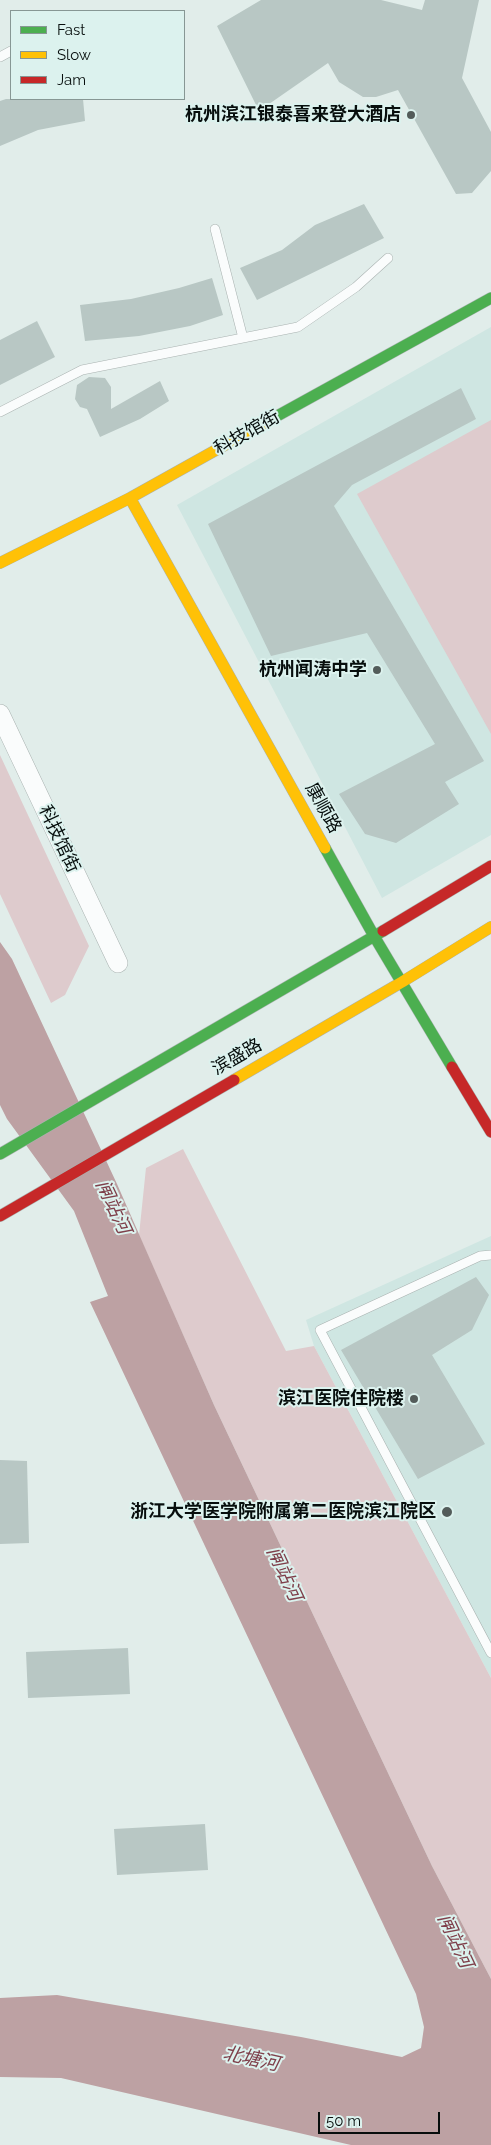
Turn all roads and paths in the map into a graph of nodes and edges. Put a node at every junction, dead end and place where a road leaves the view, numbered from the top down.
1 (215, 229) dead end
2 (388, 258) dead end
3 (491, 298) edge
4 (243, 338) junction
5 (0, 412) edge
6 (130, 498) junction
7 (1, 560) edge
8 (0, 714) edge
9 (491, 866) edge
10 (491, 927) edge
11 (374, 936) junction
12 (118, 963) dead end
13 (402, 982) junction
14 (491, 1132) edge
15 (0, 1154) edge
16 (0, 1216) edge
17 (491, 1255) edge
18 (491, 1652) edge

1 - 4 lane
2 - 4 lane
3 - 6 street, 科技馆街
4 - 5 lane
6 - 7 street, 科技馆街
6 - 11 street, 康顺路
8 - 12 street, 科技馆街
9 - 11 street, 滨盛路
10 - 13 street, 滨盛路
11 - 13 street, 康顺路
11 - 15 street, 滨盛路
13 - 14 street, 康顺路
13 - 16 street, 滨盛路
17 - 18 lane

